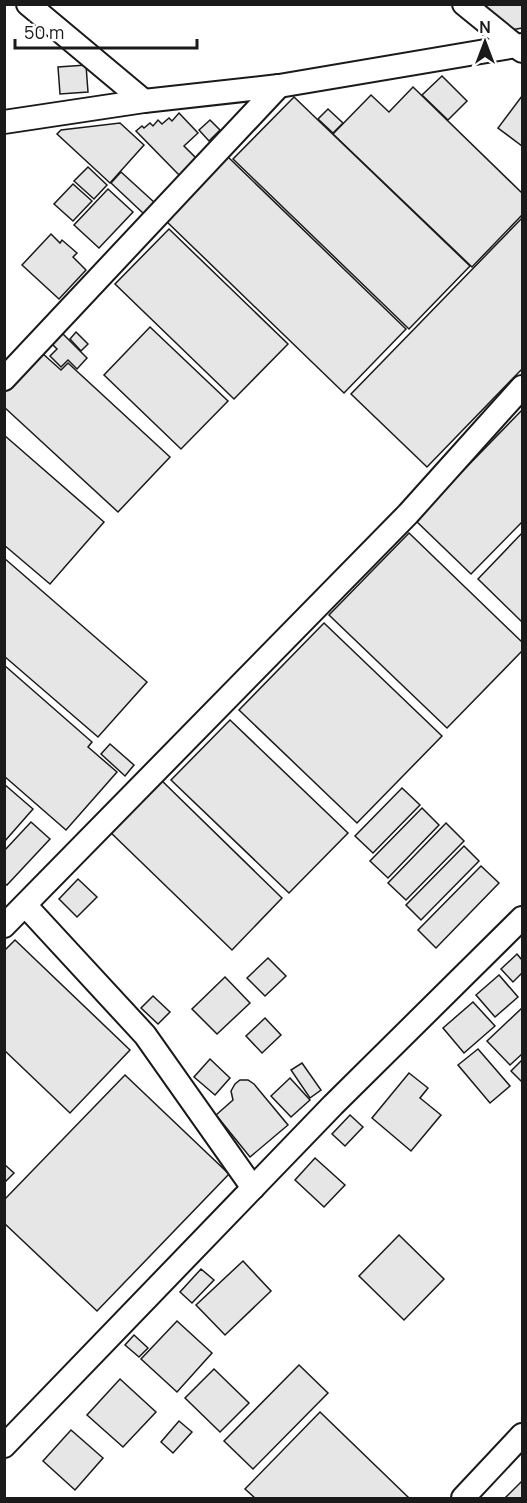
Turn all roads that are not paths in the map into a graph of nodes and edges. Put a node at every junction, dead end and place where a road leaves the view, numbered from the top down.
1 (28, 4) edge
2 (464, 4) edge
3 (520, 47) edge
4 (279, 86) junction
5 (144, 101) junction
6 (4, 122) edge
7 (4, 378) edge
8 (522, 387) edge
9 (25, 905) junction
10 (522, 918) edge
11 (4, 926) edge
12 (254, 1188) junction
13 (522, 1435) edge
14 (4, 1446) edge
15 (463, 1498) edge

1 - 5 street
2 - 3 street
3 - 4 street
4 - 5 street
4 - 7 street
5 - 6 street
8 - 9 street
9 - 11 street
9 - 12 street
10 - 12 street
12 - 14 street
13 - 15 street

